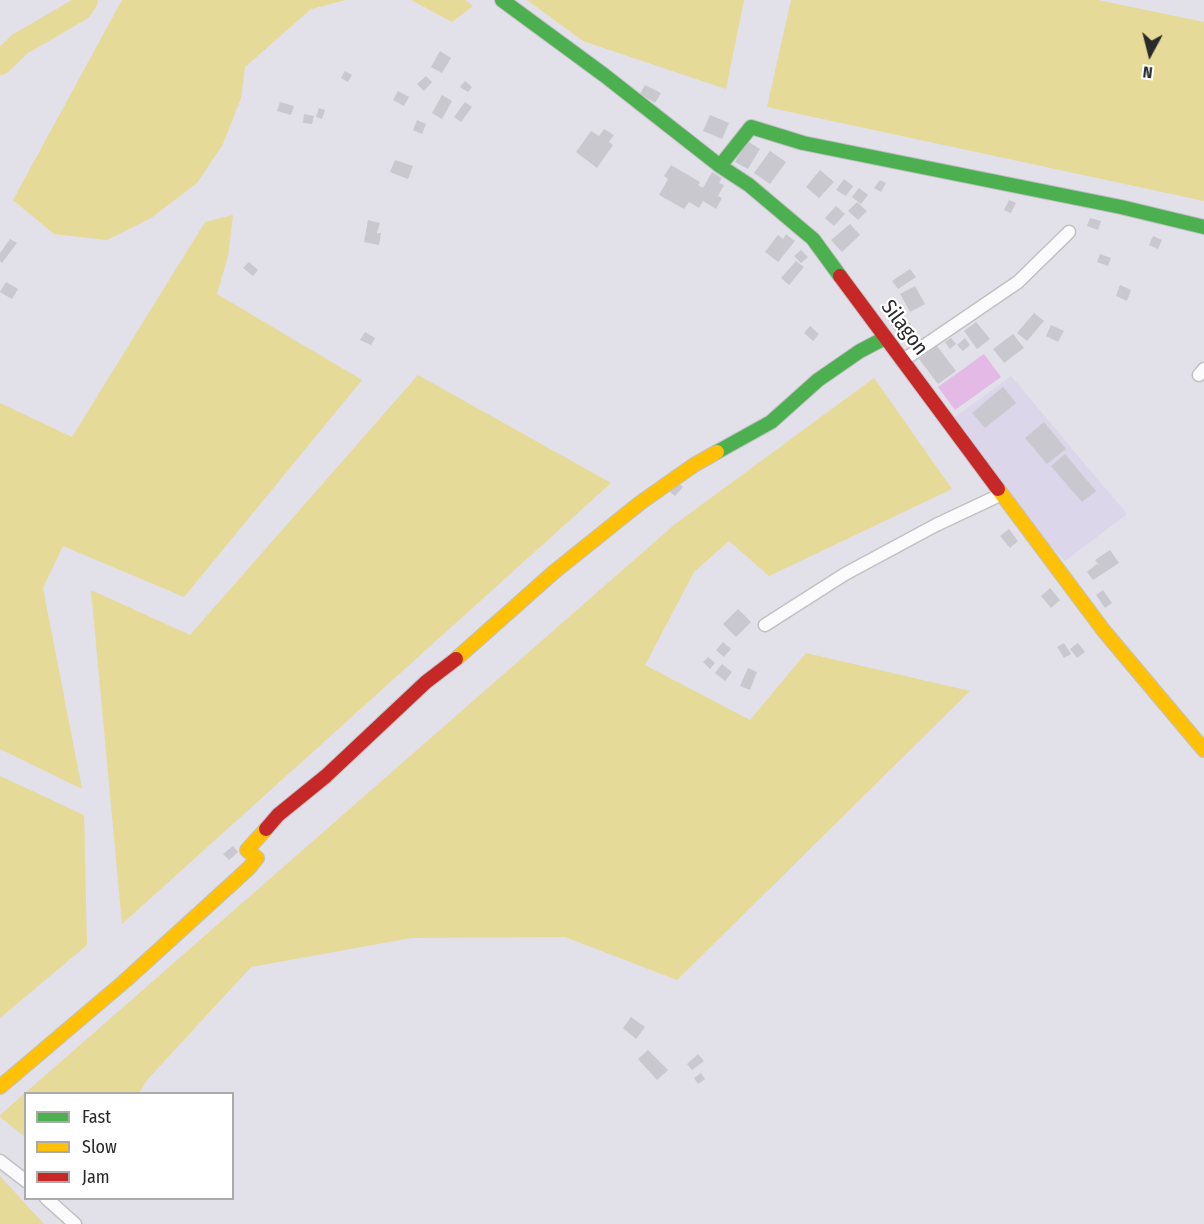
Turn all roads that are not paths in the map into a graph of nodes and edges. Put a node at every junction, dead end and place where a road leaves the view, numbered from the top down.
1 (502, 0) edge
2 (720, 166) junction
3 (1204, 227) edge
4 (1069, 232) dead end
5 (885, 338) junction
6 (902, 361) junction
7 (1002, 494) junction
8 (765, 625) dead end
9 (1204, 750) edge
10 (0, 1087) edge
11 (0, 1161) edge
12 (24, 1179) edge
13 (48, 1200) edge
14 (75, 1224) edge

1 - 2 street, Silagon
2 - 3 street
2 - 5 street, Silagon
4 - 6 street
5 - 6 street, Silagon
5 - 10 street
6 - 7 street, Silagon
7 - 8 street
7 - 9 street, Silagon
11 - 12 street
13 - 14 street

